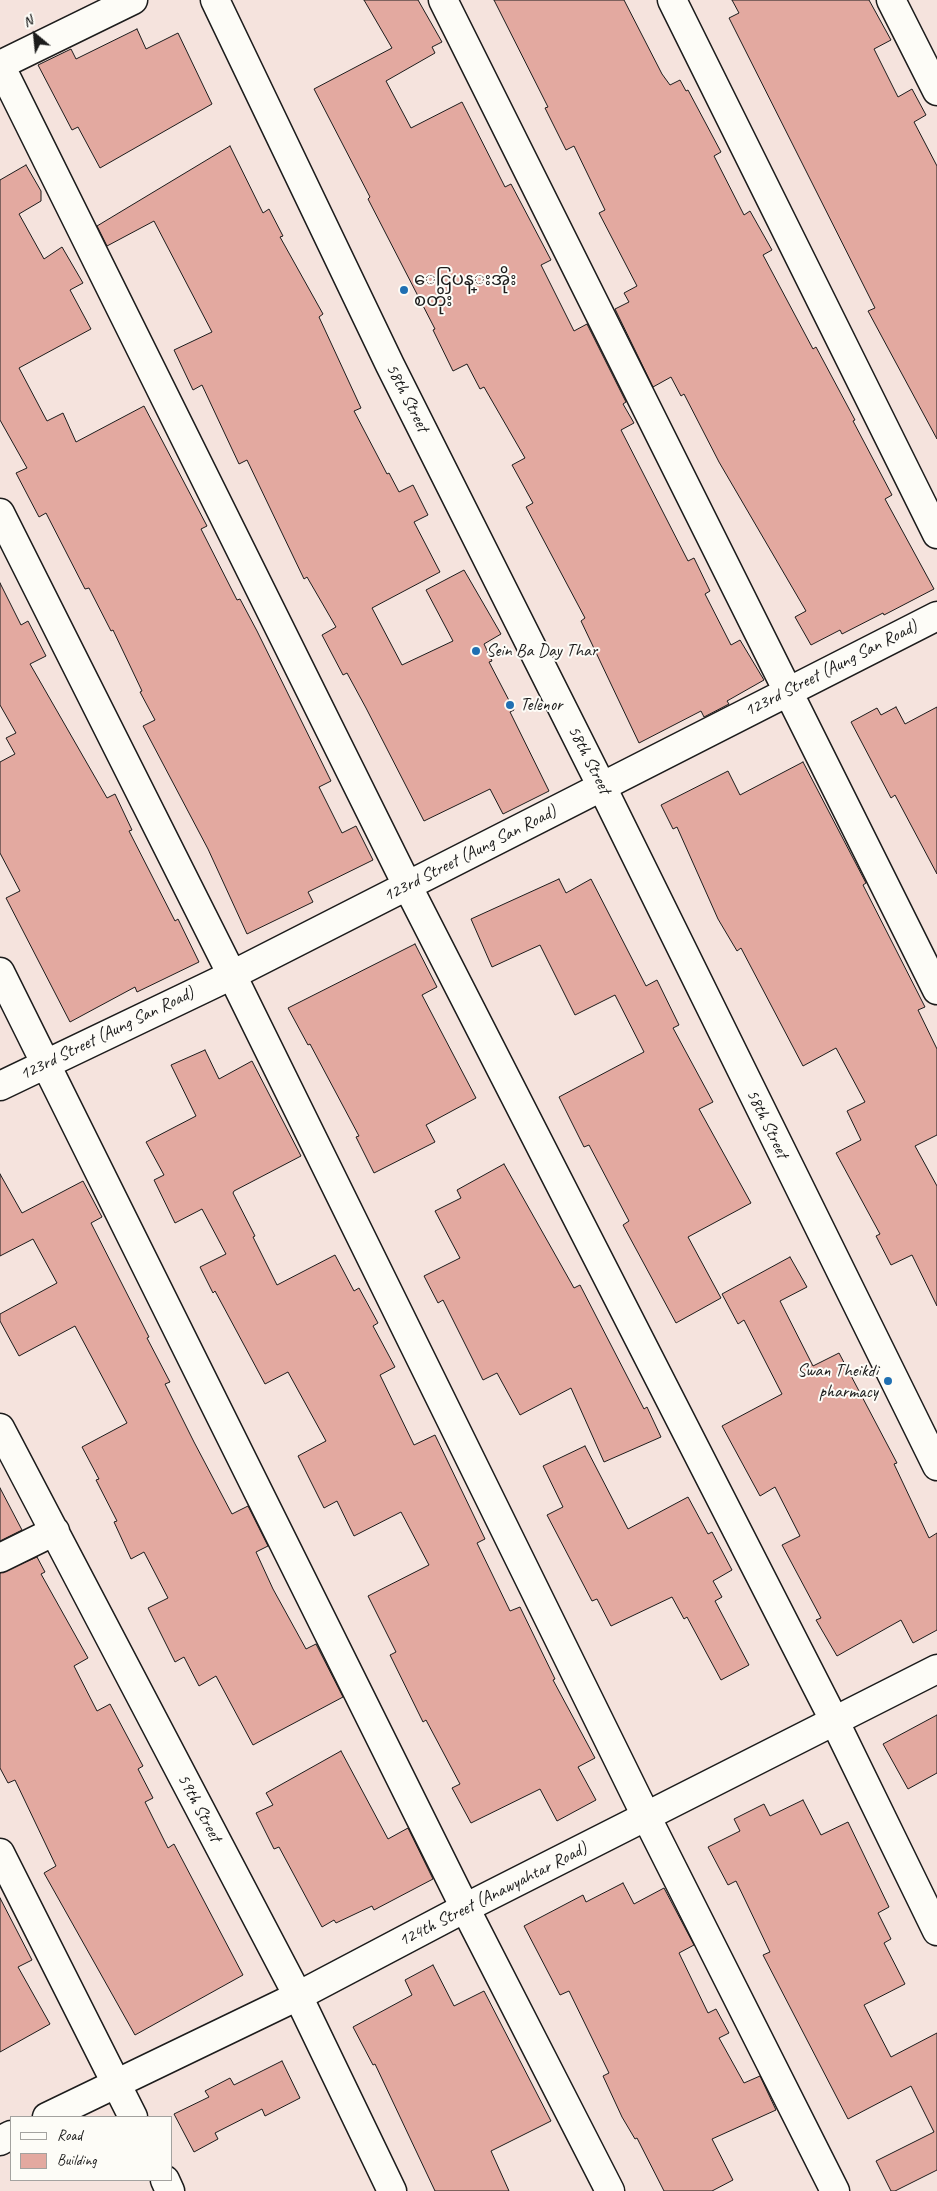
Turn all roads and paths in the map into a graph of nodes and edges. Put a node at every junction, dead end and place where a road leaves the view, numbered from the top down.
1 (134, 0) edge
2 (215, 0) edge
3 (443, 0) edge
4 (672, 0) edge
5 (891, 0) edge
6 (0, 65) edge
7 (937, 91) edge
8 (0, 513) edge
9 (937, 534) edge
10 (937, 616) edge
11 (786, 691) junction
12 (602, 787) junction
13 (407, 885) junction
14 (0, 972) edge
15 (232, 975) junction
16 (937, 990) edge
17 (45, 1063) junction
18 (0, 1086) edge
19 (0, 1428) edge
20 (937, 1466) edge
21 (55, 1531) junction
22 (0, 1558) edge
23 (937, 1669) edge
24 (835, 1722) junction
25 (646, 1816) junction
26 (0, 1852) edge
27 (465, 1908) junction
28 (937, 1931) edge
29 (298, 1996) junction
30 (115, 2083) junction
31 (49, 2116) edge
32 (132, 2116) edge
33 (392, 2191) edge
34 (610, 2191) edge
35 (835, 2191) edge

1 - 6 street
2 - 12 street, 58th Street
3 - 11 street
4 - 9 street
5 - 7 street
6 - 13 street
8 - 15 street
10 - 11 street, 123rd Street (Aung San Road)
11 - 12 street, 123rd Street (Aung San Road)
11 - 16 street
12 - 13 street, 123rd Street (Aung San Road)
12 - 20 street, 58th Street
13 - 15 street, 123rd Street (Aung San Road)
13 - 24 street
14 - 17 street
15 - 17 street, 123rd Street (Aung San Road)
15 - 25 street
17 - 18 street, 123rd Street (Aung San Road)
17 - 27 street
19 - 21 street, 59th Street
21 - 22 street
21 - 29 street, 59th Street
23 - 24 street, 124th Street (Anawyahtar Road)
24 - 25 street, 124th Street (Anawyahtar Road)
24 - 28 street
25 - 27 street, 124th Street (Anawyahtar Road)
25 - 35 street
26 - 30 street
27 - 29 street, 124th Street (Anawyahtar Road)
27 - 34 street
29 - 30 street, 124th Street (Anawyahtar Road)
29 - 33 street, 59th Street
30 - 31 street, 124th Street (Anawyahtar Road)
30 - 32 street

